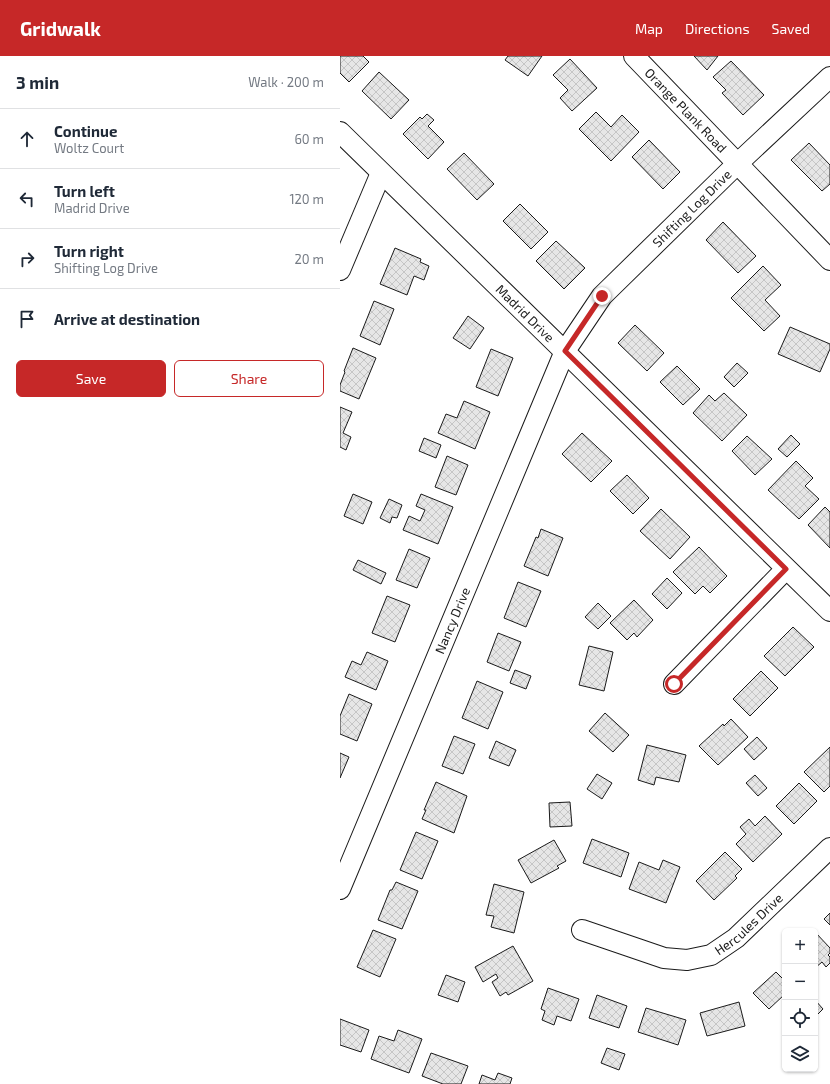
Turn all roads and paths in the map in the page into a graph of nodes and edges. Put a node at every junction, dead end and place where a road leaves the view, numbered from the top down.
1 (634, 56) edge
2 (830, 76) edge
3 (340, 132) edge
4 (737, 164) junction
5 (381, 173) junction
6 (830, 260) edge
7 (340, 270) edge
8 (565, 351) junction
9 (786, 569) junction
10 (830, 611) edge
11 (674, 684) dead end
12 (830, 848) edge
13 (340, 889) edge
14 (582, 930) dead end

1 - 4 street, Orange Plank Road
2 - 4 street, Shifting Log Drive
3 - 5 street, Madrid Drive
4 - 6 street, Orange Plank Road
4 - 8 street, Shifting Log Drive
5 - 7 street
5 - 8 street, Madrid Drive
8 - 9 street, Madrid Drive
8 - 13 street, Nancy Drive
9 - 10 street, Madrid Drive
9 - 11 street
12 - 14 street, Hercules Drive

